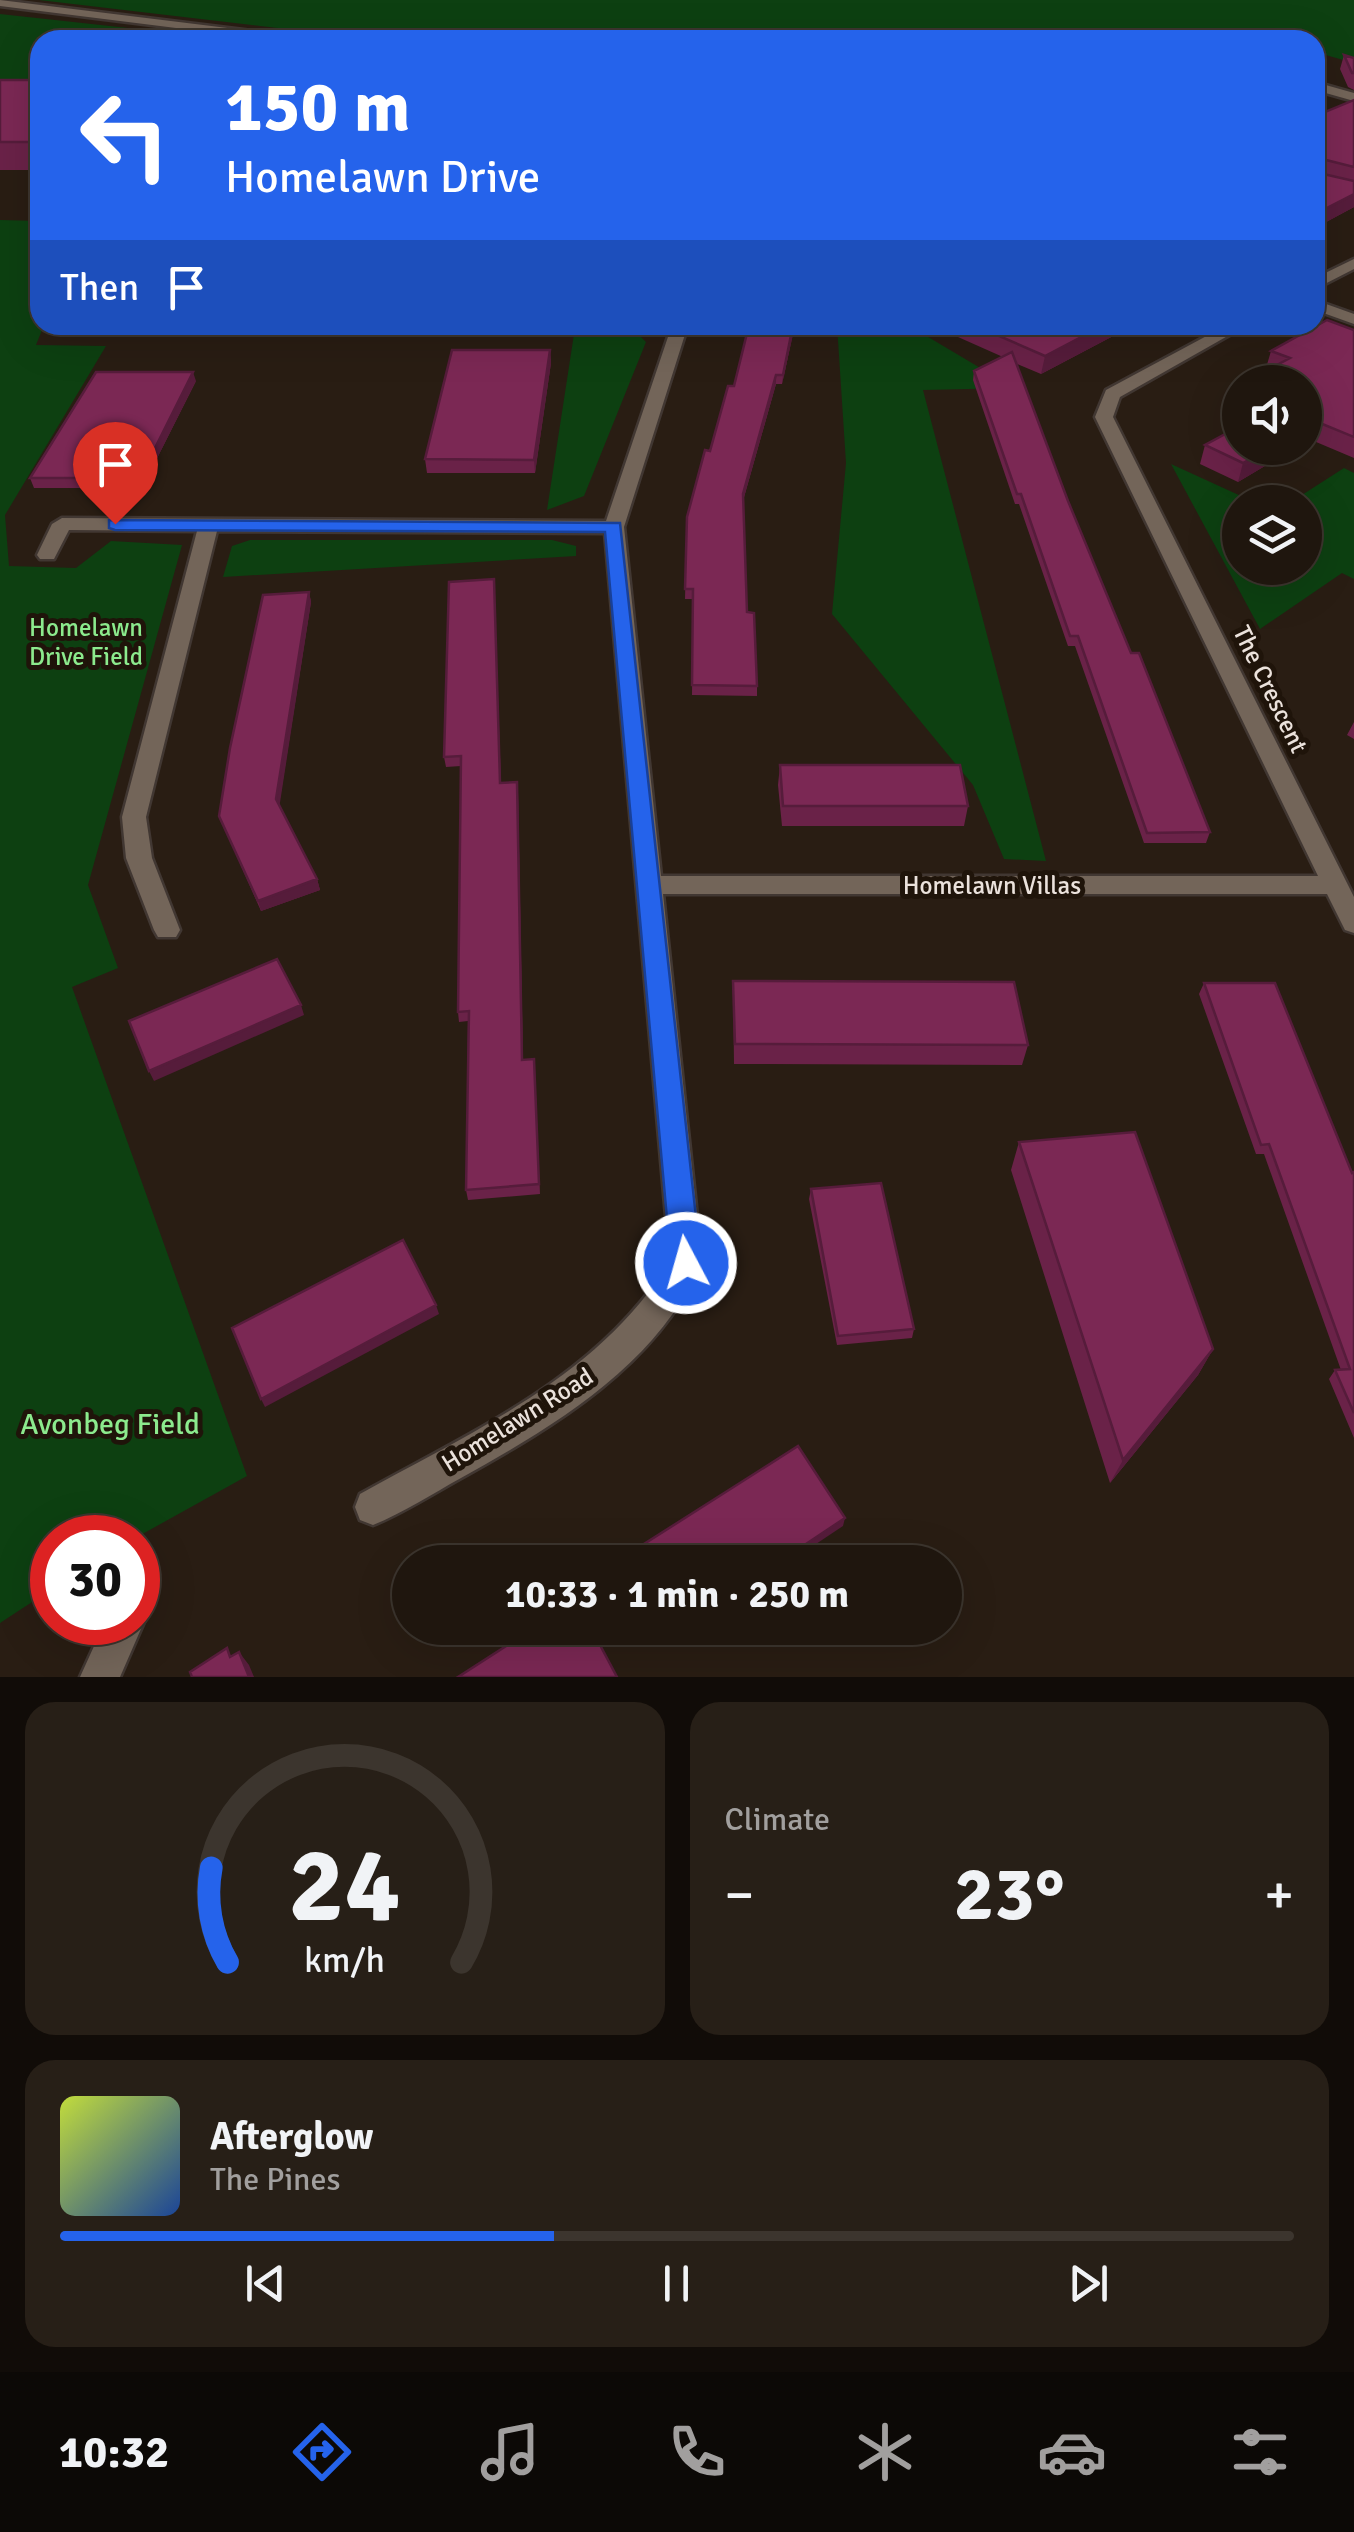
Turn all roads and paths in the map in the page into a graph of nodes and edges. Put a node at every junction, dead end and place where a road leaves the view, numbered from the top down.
1 (0, 3) edge
2 (219, 30) edge
3 (1325, 89) edge
4 (1354, 97) edge
5 (1354, 263) edge
6 (1325, 279) edge
7 (1325, 309) edge
8 (1354, 319) edge
9 (677, 335) edge
10 (1220, 335) edge
11 (208, 526) junction
12 (614, 527) junction
13 (47, 554) dead end
14 (649, 885) junction
15 (1334, 885) junction
16 (1354, 923) edge
17 (167, 930) dead end
18 (373, 1507) dead end
19 (115, 1645) edge
20 (100, 1677) edge

1 - 2 street
3 - 4 street
5 - 6 street
7 - 8 street
9 - 12 street, Homelawn Road
10 - 15 street, The Crescent
11 - 12 street
11 - 13 street
11 - 17 street
12 - 14 street, Homelawn Road
14 - 15 street, Homelawn Villas
14 - 18 street, Homelawn Road
15 - 16 street, The Crescent
19 - 20 street

